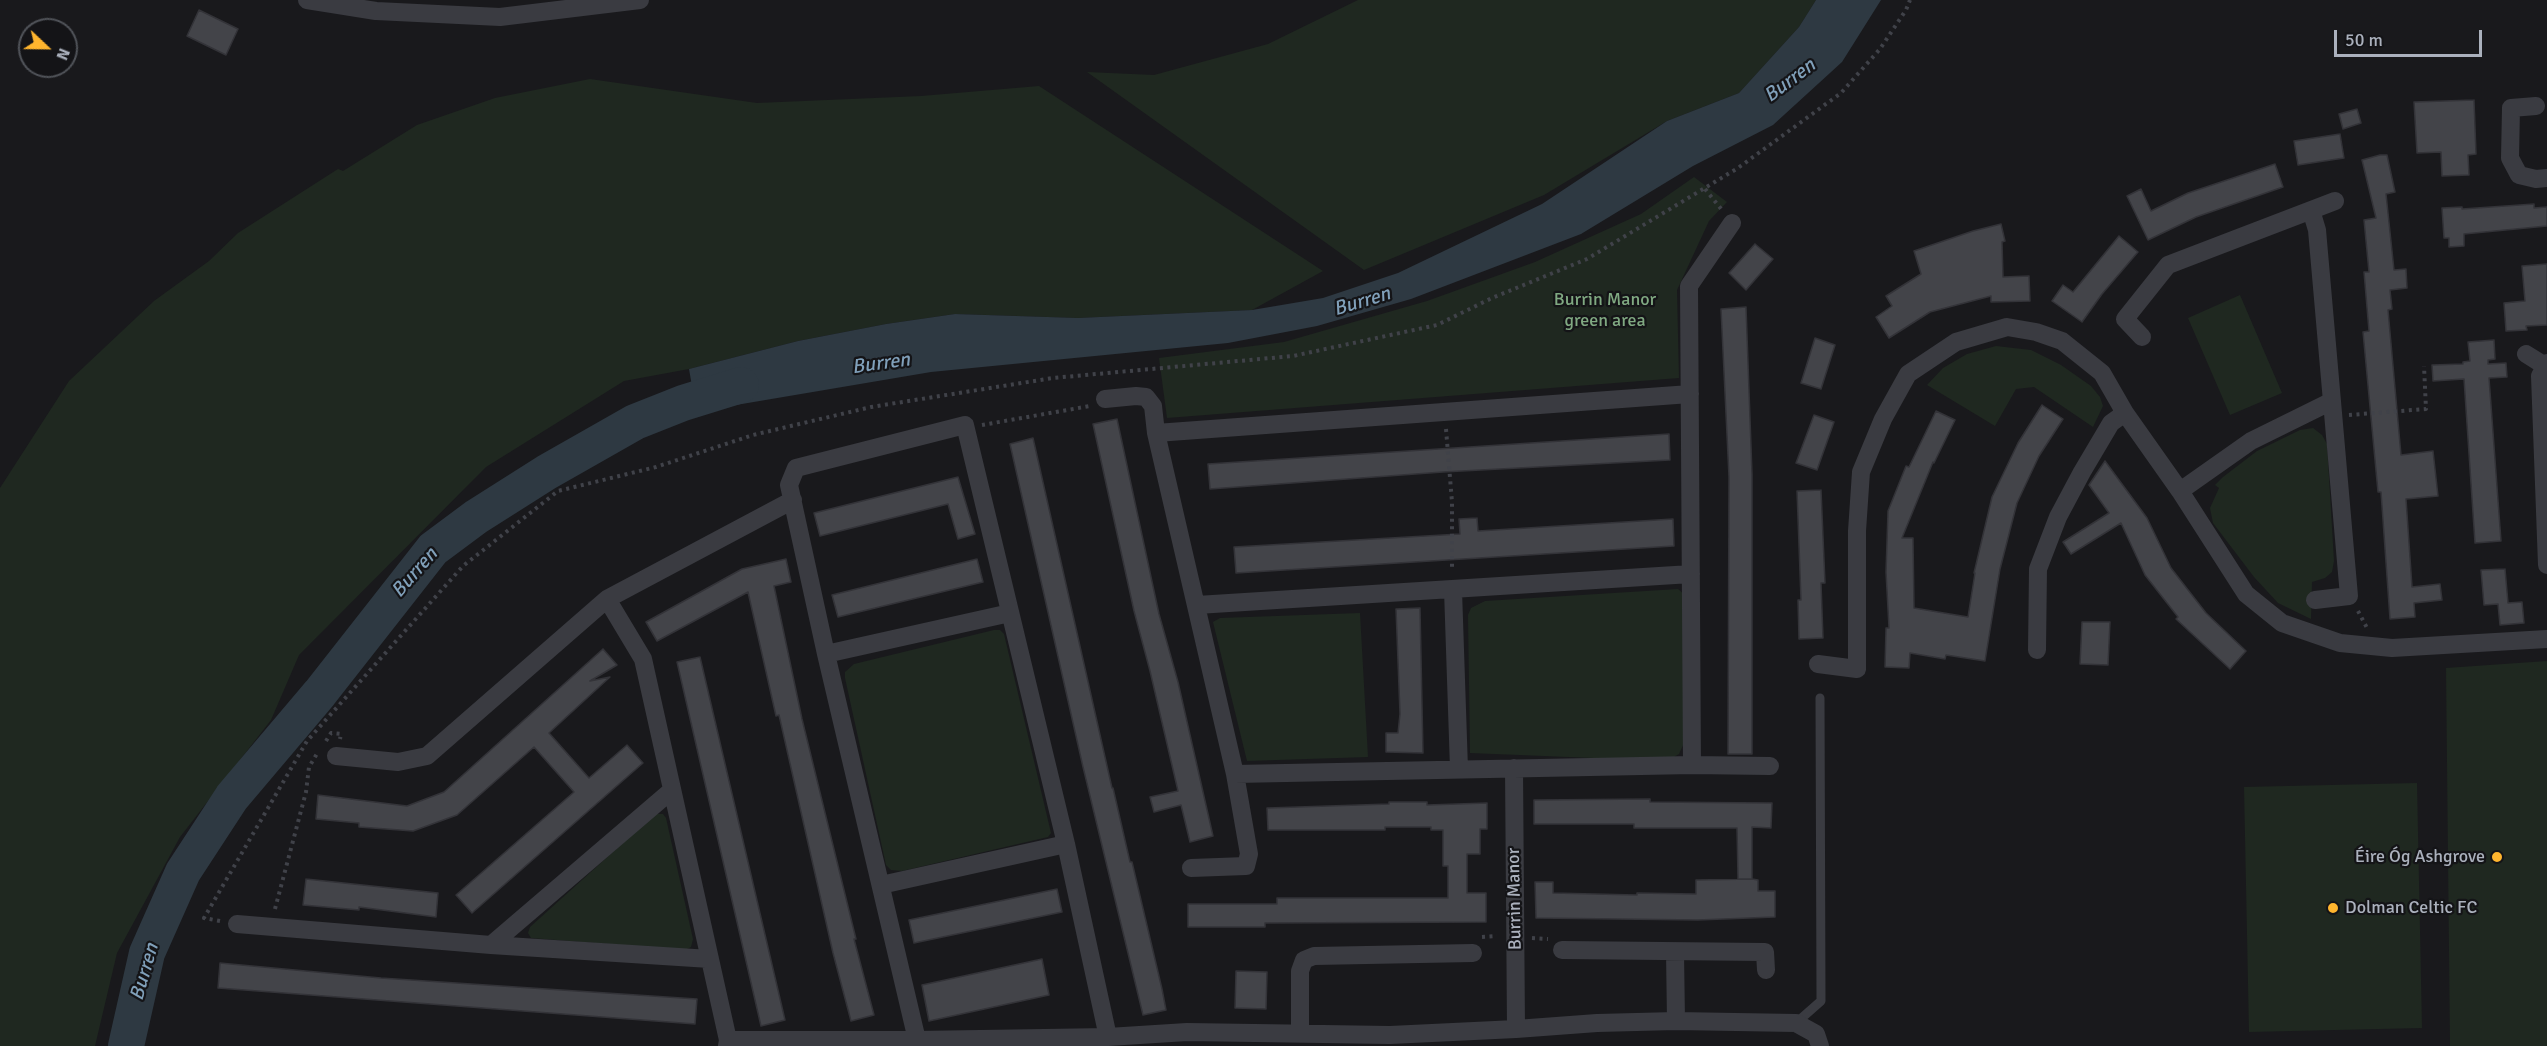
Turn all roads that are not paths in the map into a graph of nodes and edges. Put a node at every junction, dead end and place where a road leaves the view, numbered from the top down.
1 (307, 0) edge
2 (640, 0) edge
3 (2535, 106) dead end
4 (2547, 178) edge
5 (2335, 201) dead end
6 (2311, 210) junction
7 (1732, 223) road end
8 (2142, 338) dead end
9 (2526, 354) dead end
10 (2546, 364) edge
11 (1690, 394) junction
12 (1105, 399) road end
13 (2333, 409) junction
14 (2125, 413) junction
15 (1156, 433) junction
16 (2180, 491) junction
17 (793, 500) junction
18 (2547, 565) edge
19 (1691, 574) junction
20 (1453, 590) junction
21 (607, 599) junction
22 (2315, 600) dead end
23 (1197, 605) junction
24 (1010, 613) junction
25 (2547, 639) edge
26 (2037, 650) dead end
27 (826, 654) junction
28 (1818, 664) dead end
29 (1820, 698) dead end
30 (336, 756) road end
31 (1692, 765) junction
32 (1770, 766) dead end
33 (1514, 768) junction
34 (1458, 769) junction
35 (1235, 774) junction
36 (672, 790) junction
37 (1066, 844) junction
38 (1191, 867) dead end
39 (881, 885) junction
40 (237, 924) dead end
41 (491, 945) junction
42 (1562, 950) dead end
43 (1676, 952) junction
44 (1473, 953) dead end
45 (710, 959) junction
46 (1766, 970) dead end
47 (1676, 1021) junction
48 (1796, 1023) junction
49 (1516, 1029) junction
50 (1300, 1032) junction
51 (1108, 1037) junction
52 (1390, 1040) edge
53 (917, 1041) junction
54 (1047, 1042) edge
55 (728, 1043) edge
56 (1820, 1046) edge

1 - 2 street
3 - 4 street
5 - 6 street
6 - 8 street
6 - 13 street
7 - 11 street
9 - 10 street
10 - 18 street
11 - 15 street
11 - 19 street
12 - 15 street
13 - 16 street
13 - 22 street
14 - 16 street
14 - 26 street
14 - 28 street
15 - 23 street
16 - 25 street
17 - 21 street
17 - 24 street
17 - 27 street
19 - 20 street
19 - 31 street
20 - 23 street
20 - 34 street
21 - 30 street
21 - 36 street
23 - 35 street
24 - 27 street
24 - 37 street
27 - 39 street
29 - 48 lane
31 - 32 street
31 - 33 street
33 - 34 street
33 - 49 street, Burrin Manor
34 - 35 street
35 - 38 street
36 - 41 street
36 - 45 street
37 - 39 street
37 - 51 street
39 - 53 street
40 - 41 street
41 - 45 street
42 - 43 street
43 - 46 street
43 - 47 street
44 - 50 street
45 - 55 street
47 - 48 street
47 - 49 street
48 - 56 street
49 - 52 street
50 - 51 street
50 - 52 street
51 - 54 street
53 - 54 street
53 - 55 street

